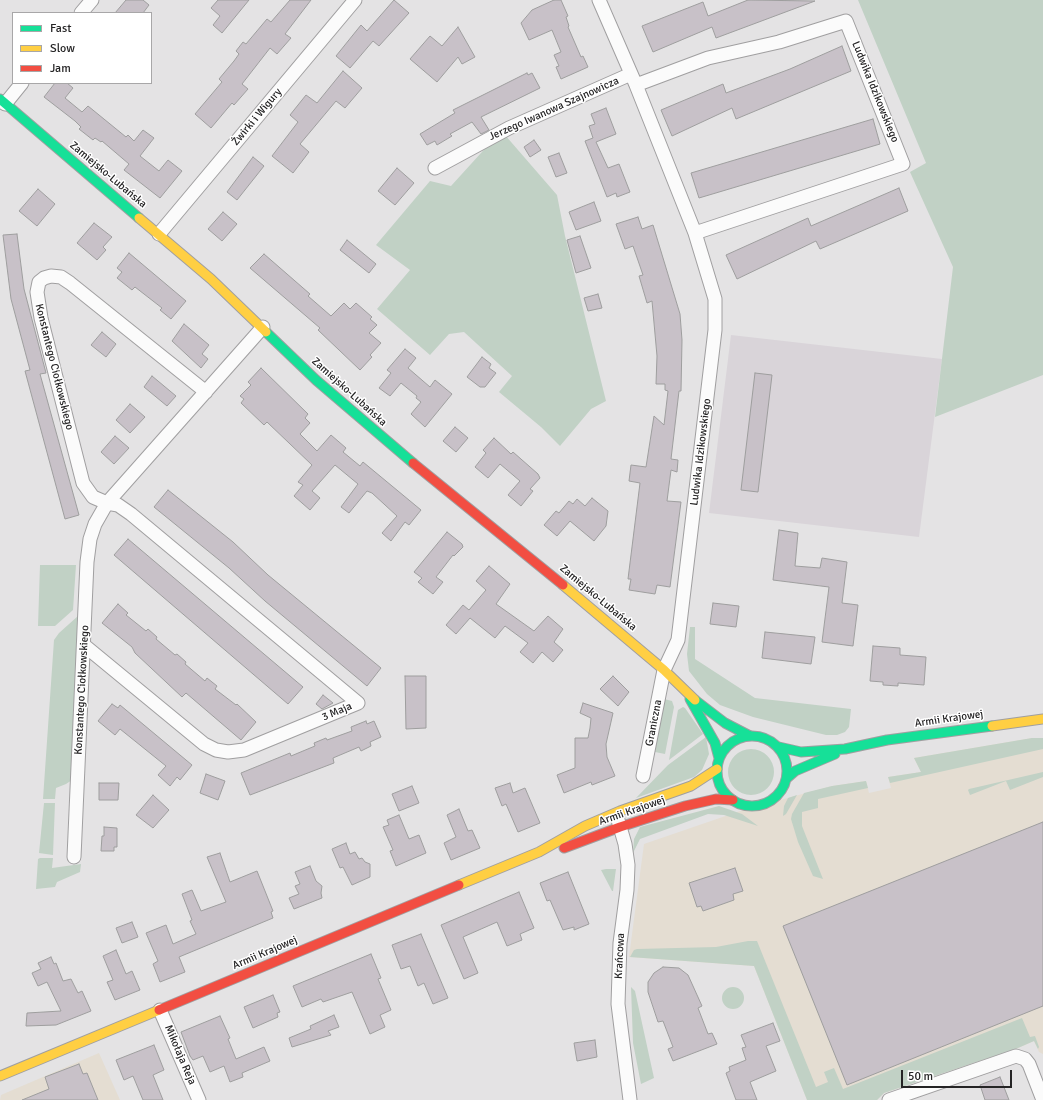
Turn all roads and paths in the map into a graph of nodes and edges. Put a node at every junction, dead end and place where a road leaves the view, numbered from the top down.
1 (92, 0) edge
2 (355, 0) edge
3 (600, 0) edge
4 (82, 12) edge
5 (634, 80) junction
6 (21, 84) edge
7 (3, 102) edge
8 (436, 168) dead end
9 (695, 233) junction
10 (159, 234) junction
11 (262, 327) junction
12 (206, 392) junction
13 (107, 503) junction
14 (85, 646) junction
15 (664, 670) junction
16 (688, 694) junction
17 (1043, 718) edge
18 (750, 736) junction
19 (779, 747) junction
20 (845, 749) junction
21 (719, 758) junction
22 (717, 769) junction
23 (643, 776) dead end
24 (787, 778) junction
25 (733, 800) junction
26 (615, 813) junction
27 (620, 827) junction
28 (539, 852) junction
29 (74, 857) dead end
30 (160, 1010) junction
31 (0, 1076) edge
32 (199, 1100) edge
33 (630, 1100) edge
34 (889, 1100) edge
35 (1042, 1100) edge

1 - 4 street
2 - 10 street, Żwirki i Wigury
3 - 5 street, Ludwika Idzikowskiego
5 - 8 street, Jerzego Iwanowa Szajnowicza
5 - 9 street, Ludwika Idzikowskiego
5 - 9 street, Ludwika Idzikowskiego
6 - 7 street
7 - 10 main road, Zamiejsko-Lubańska
9 - 15 street, Ludwika Idzikowskiego
10 - 11 main road, Zamiejsko-Lubańska
11 - 12 street, Konstantego Ciołkowskiego
11 - 15 main road, Zamiejsko-Lubańska
12 - 13 street, Konstantego Ciołkowskiego
12 - 13 street, Konstantego Ciołkowskiego
13 - 14 street, Konstantego Ciołkowskiego
13 - 14 street, 3 Maja
14 - 29 street, Konstantego Ciołkowskiego
15 - 16 main road, Zamiejsko-Lubańska
15 - 23 street, Graniczna
16 - 18 main road, Zamiejsko-Lubańska
16 - 21 main road, Zamiejsko-Lubańska
17 - 20 main road, Armii Krajowej
18 - 19 main road
18 - 21 main road
19 - 20 main road, Armii Krajowej
19 - 24 main road
20 - 24 main road, Armii Krajowej
21 - 22 main road
22 - 25 main road
22 - 26 main road, Armii Krajowej
24 - 25 main road
25 - 27 main road, Armii Krajowej
26 - 27 street, Krańcowa
26 - 28 main road, Armii Krajowej
27 - 28 main road, Armii Krajowej
27 - 33 street, Krańcowa
28 - 30 main road, Armii Krajowej
30 - 31 main road, Armii Krajowej
30 - 32 street, Mikołaja Reja
34 - 35 street

